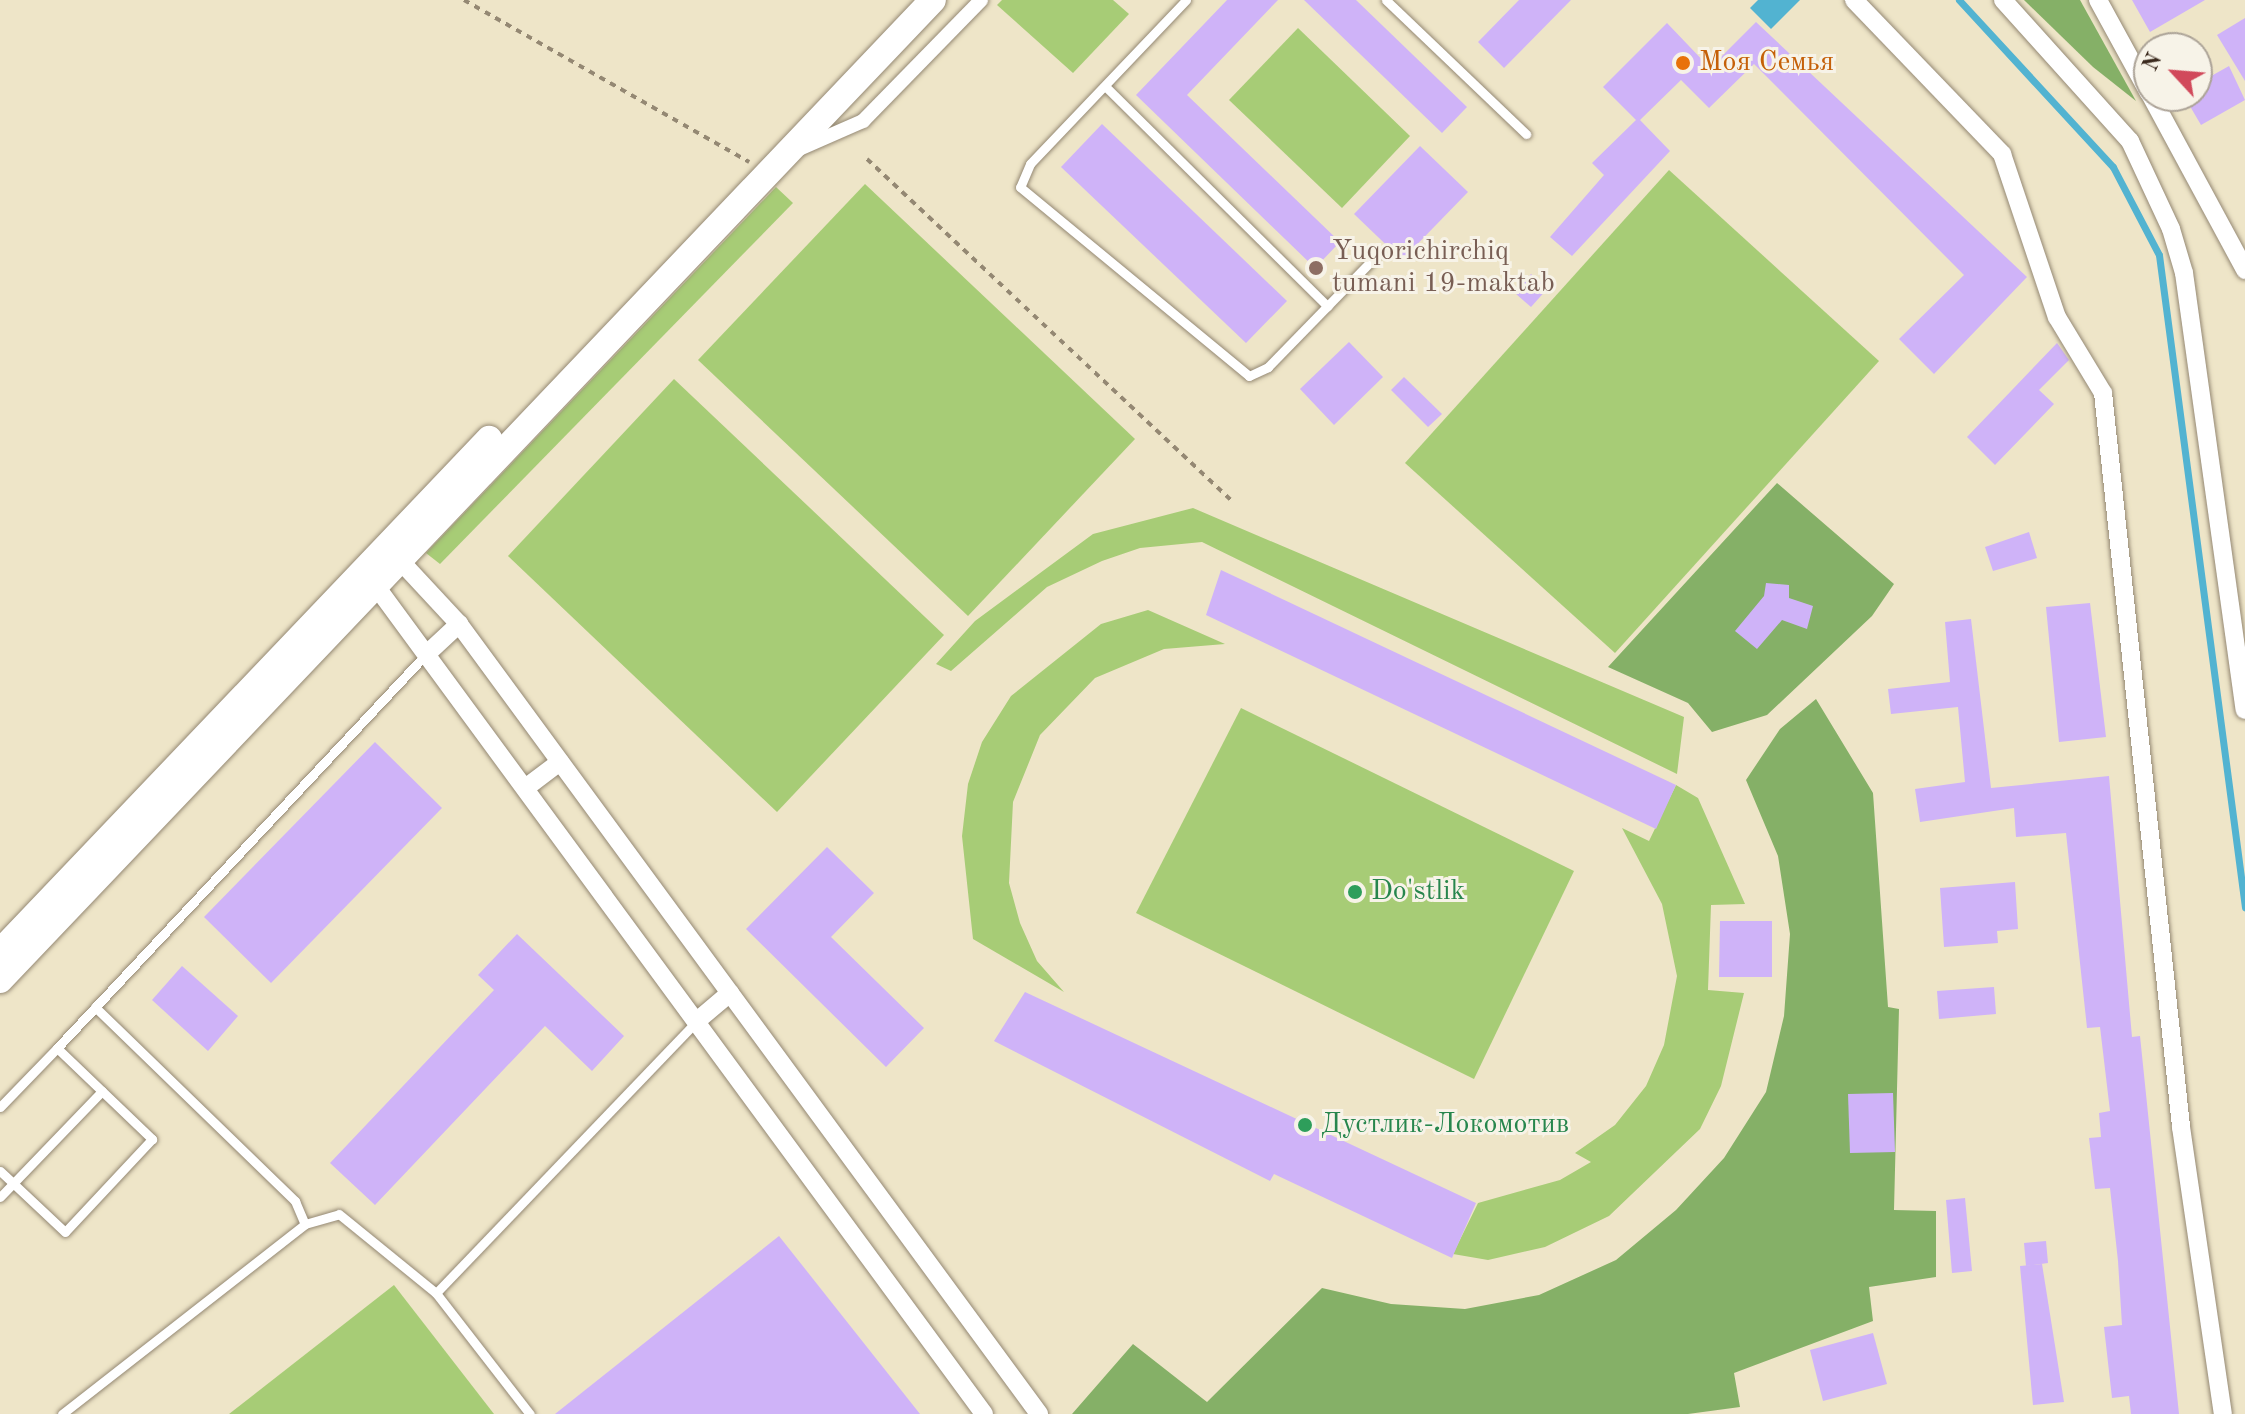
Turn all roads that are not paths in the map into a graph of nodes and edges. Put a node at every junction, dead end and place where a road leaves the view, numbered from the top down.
1 (909, 0) edge
2 (933, 0) edge
3 (981, 0) edge
4 (1186, 0) edge
5 (1386, 0) edge
6 (1854, 0) edge
7 (2003, 0) edge
8 (2098, 0) edge
9 (2133, 63) edge
10 (1105, 86) junction
11 (2160, 112) edge
12 (1526, 134) dead end
13 (780, 158) junction
14 (1374, 258) dead end
15 (2245, 270) edge
16 (1327, 306) junction
17 (393, 554) junction
18 (370, 578) junction
19 (459, 624) junction
20 (430, 651) junction
21 (2245, 710) edge
22 (560, 762) junction
23 (528, 786) junction
24 (0, 952) edge
25 (0, 980) edge
26 (730, 993) junction
27 (95, 1007) junction
28 (698, 1020) junction
29 (57, 1048) junction
30 (102, 1091) junction
31 (0, 1107) edge
32 (0, 1171) edge
33 (13, 1184) junction
34 (0, 1197) edge
35 (305, 1224) junction
36 (436, 1293) junction
37 (1038, 1413) edge
38 (62, 1414) edge
39 (530, 1414) edge
40 (984, 1414) edge
41 (2223, 1414) edge

1 - 17 main road
2 - 13 main road
3 - 13 street
4 - 10 lane
5 - 12 lane
6 - 41 street
7 - 21 street
8 - 9 street
10 - 16 lane
10 - 16 lane
11 - 15 street
13 - 17 main road
14 - 16 lane
17 - 18 main road
17 - 19 street
18 - 20 street
18 - 24 main road
18 - 25 main road
19 - 20 street
19 - 22 street
20 - 23 street
20 - 27 lane
22 - 23 street
22 - 26 street
23 - 28 street
26 - 28 street
26 - 37 street
27 - 29 lane
27 - 35 lane
28 - 36 lane
28 - 40 street
29 - 30 lane
29 - 31 lane
30 - 33 lane
30 - 33 lane
32 - 33 lane
33 - 34 lane
35 - 36 lane
35 - 38 lane
36 - 39 lane

